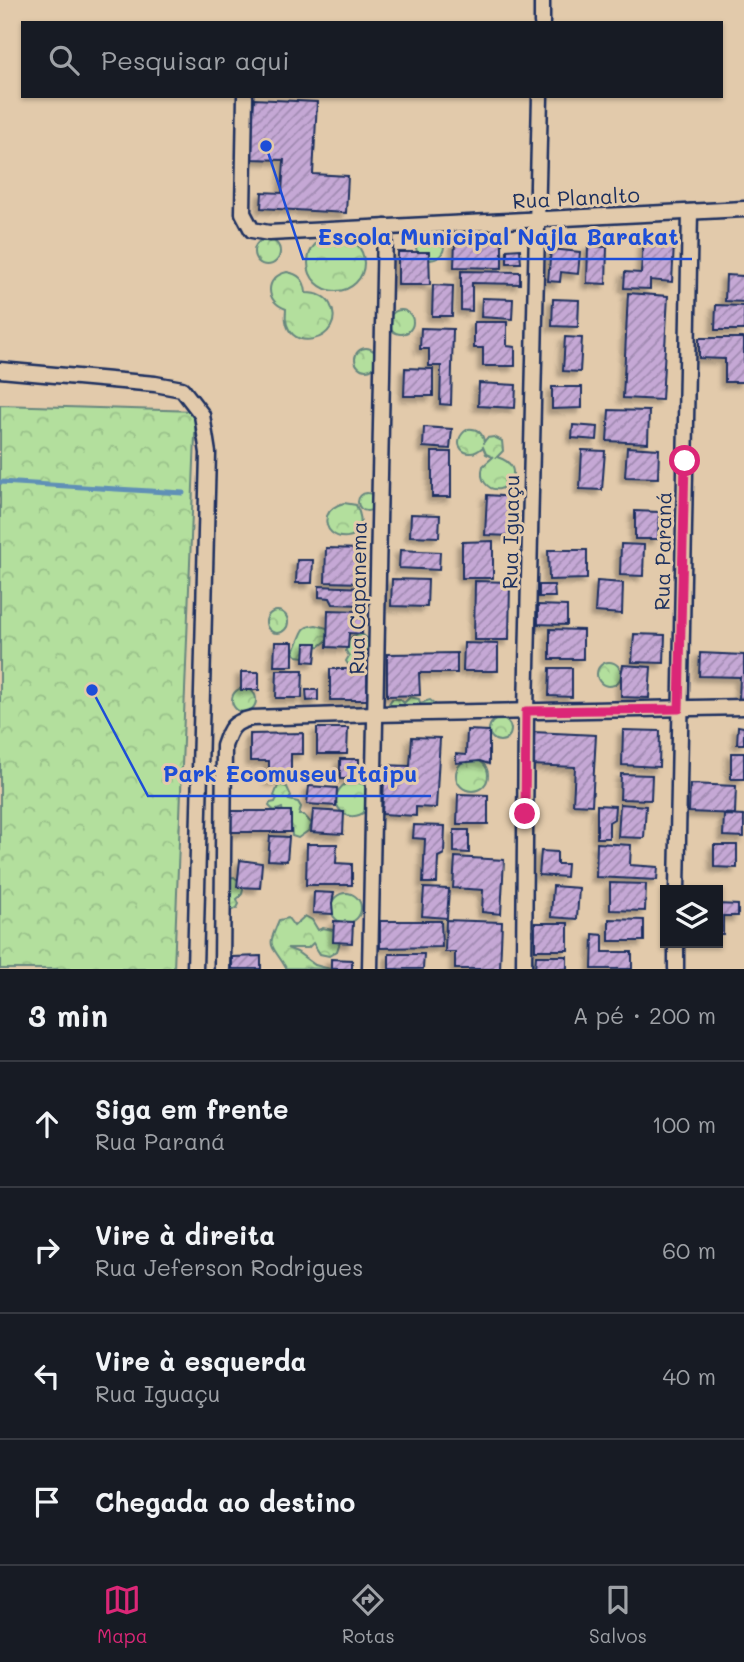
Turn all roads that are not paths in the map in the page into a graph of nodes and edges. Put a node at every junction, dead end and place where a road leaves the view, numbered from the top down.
1 (542, 0) edge
2 (542, 21) edge
3 (245, 98) edge
4 (540, 98) edge
5 (744, 209) edge
6 (690, 212) junction
7 (538, 220) junction
8 (385, 227) junction
9 (0, 370) edge
10 (744, 708) edge
11 (679, 709) junction
12 (526, 711) junction
13 (375, 714) junction
14 (677, 885) edge
15 (676, 948) edge
16 (195, 969) edge
17 (222, 969) edge
18 (370, 969) edge
19 (524, 969) edge
20 (676, 969) edge

1 - 2 street
3 - 8 street, Rua Planalto
4 - 7 street, Rua Iguaçu
5 - 6 street, Rua Planalto
6 - 7 street, Rua Planalto
6 - 11 street, Rua Paraná
7 - 8 street, Rua Planalto
7 - 12 street, Rua Iguaçu
8 - 13 street, Rua Capanema
9 - 16 street
10 - 11 street
11 - 12 street
11 - 14 street, Rua Paraná
12 - 13 street
12 - 19 street, Rua Iguaçu
13 - 17 street
13 - 18 street, Rua Capanema
15 - 20 street

